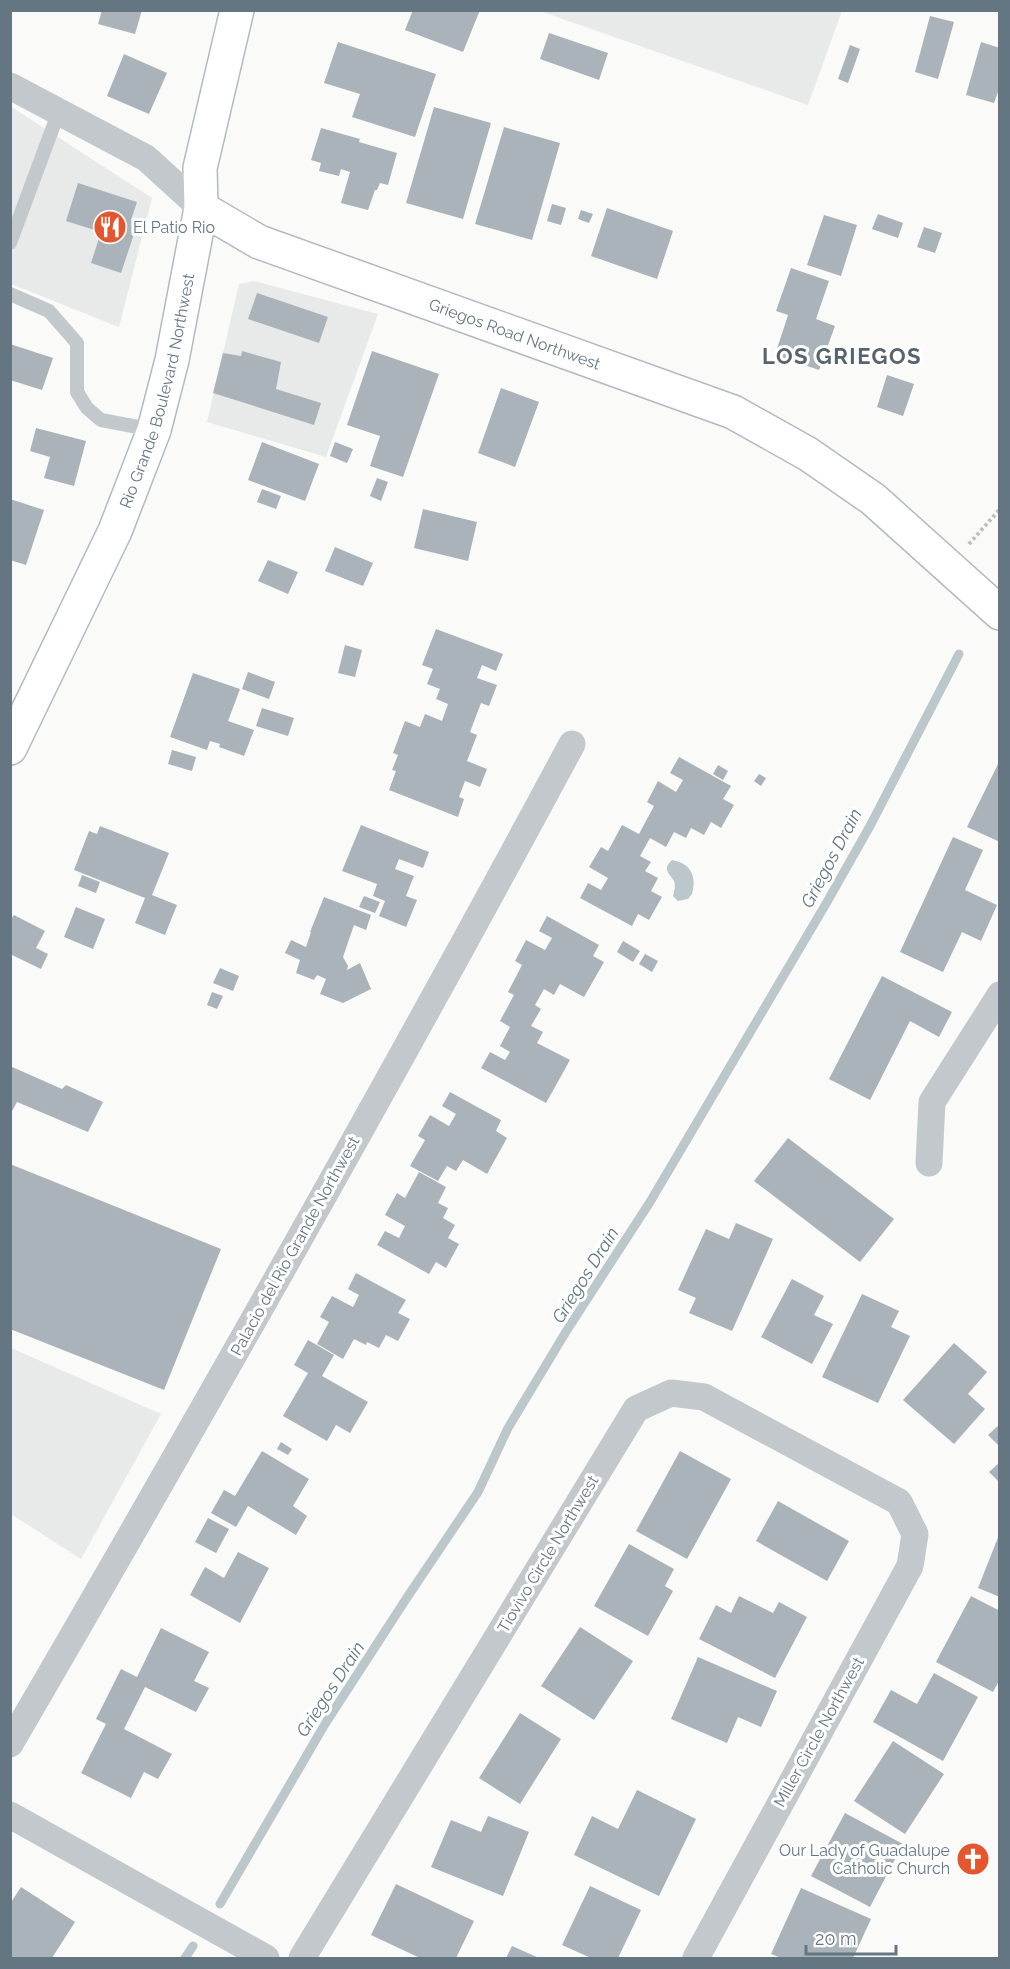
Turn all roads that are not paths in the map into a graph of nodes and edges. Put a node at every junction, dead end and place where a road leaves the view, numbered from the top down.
1 (237, 10) edge
2 (10, 86) edge
3 (59, 111) junction
4 (201, 208) junction
5 (10, 243) edge
6 (10, 294) edge
7 (154, 430) junction
8 (999, 613) edge
9 (572, 744) dead end
10 (10, 748) edge
11 (999, 994) edge
12 (929, 1163) dead end
13 (898, 1502) joint
14 (10, 1744) edge
15 (10, 1815) edge
16 (312, 1956) edge
17 (266, 1959) edge
18 (696, 1959) edge

1 - 4 main road, Rio Grande Boulevard Northwest
2 - 3 street, Griegos Road Northwest
3 - 4 street, Griegos Road Northwest
3 - 5 lane
4 - 7 main road, Rio Grande Boulevard Northwest
4 - 8 main road, Griegos Road Northwest
6 - 7 lane
7 - 10 main road, Rio Grande Boulevard Northwest
9 - 14 street, Palacio del Rio Grande Northwest
11 - 12 street
13 - 16 street, Tiovivo Circle Northwest
13 - 18 street, Miller Circle Northwest
15 - 17 street

